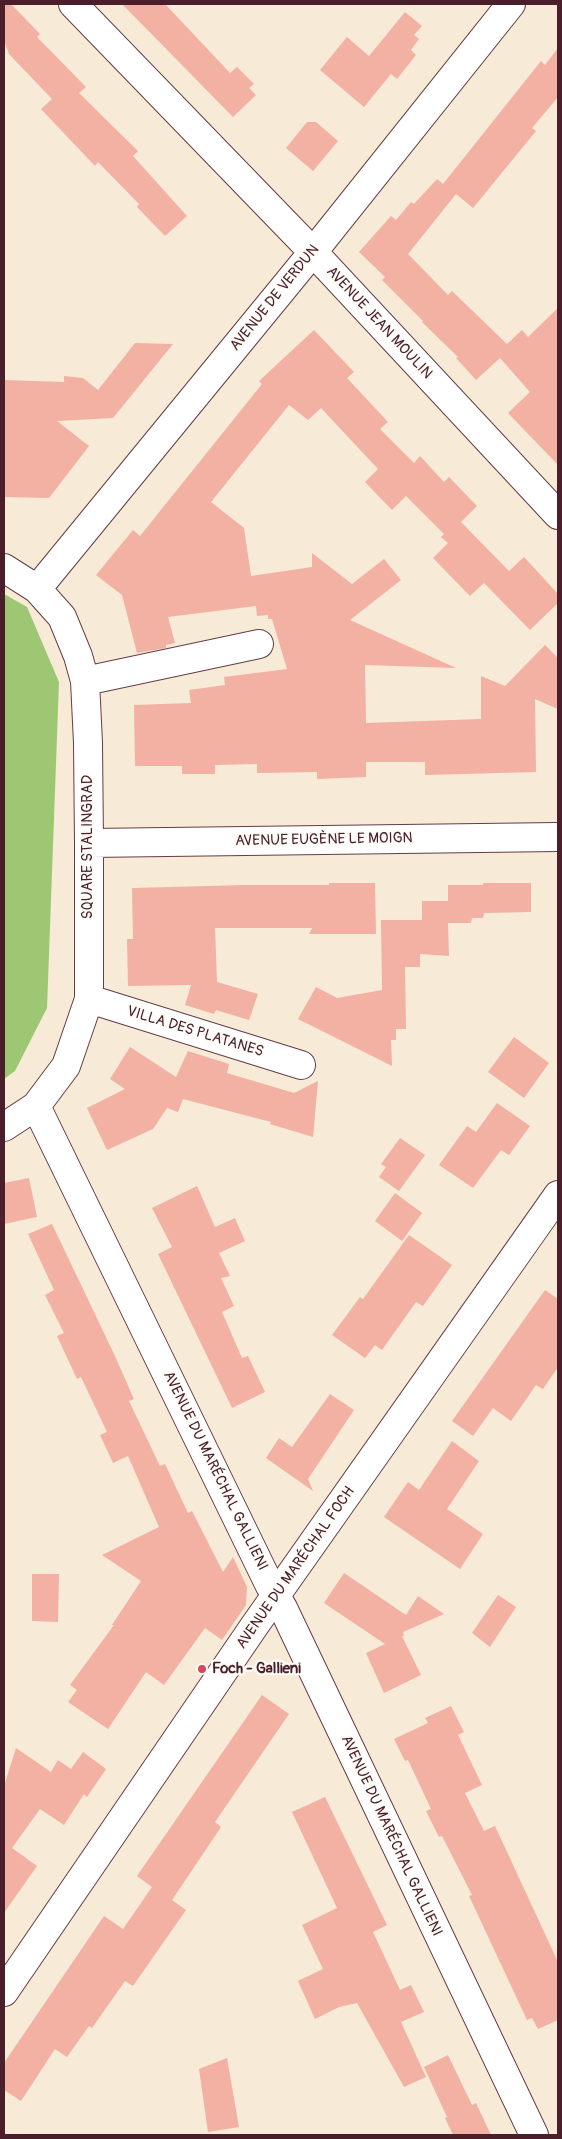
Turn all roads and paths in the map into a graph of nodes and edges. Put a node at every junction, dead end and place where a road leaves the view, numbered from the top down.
1 (73, 4) edge
2 (511, 4) edge
3 (313, 252) junction
4 (558, 515) edge
5 (4, 568) edge
6 (37, 589) junction
7 (259, 644) dead end
8 (85, 682) junction
9 (558, 837) edge
10 (89, 843) junction
11 (89, 999) junction
12 (301, 1065) dead end
13 (36, 1106) junction
14 (4, 1127) edge
15 (558, 1195) edge
16 (276, 1596) junction
17 (4, 1992) edge
18 (534, 2135) edge

1 - 3 street, AVENUE JEAN MOULIN
2 - 3 street, AVENUE DE VERDUN
3 - 4 street, AVENUE JEAN MOULIN
3 - 6 street, AVENUE DE VERDUN
5 - 6 street, SQUARE STALINGRAD
6 - 8 street, SQUARE STALINGRAD
7 - 8 street
8 - 10 street, SQUARE STALINGRAD
9 - 10 street, AVENUE EUGÈNE LE MOIGN
10 - 11 street, SQUARE STALINGRAD
11 - 12 street, VILLA DES PLATANES
11 - 13 street, SQUARE STALINGRAD
13 - 14 street, SQUARE STALINGRAD
13 - 16 street, AVENUE DU MARÉCHAL GALLIENI
15 - 16 street, AVENUE DU MARÉCHAL FOCH
16 - 17 street, AVENUE DU MARÉCHAL FOCH
16 - 18 street, AVENUE DU MARÉCHAL GALLIENI

